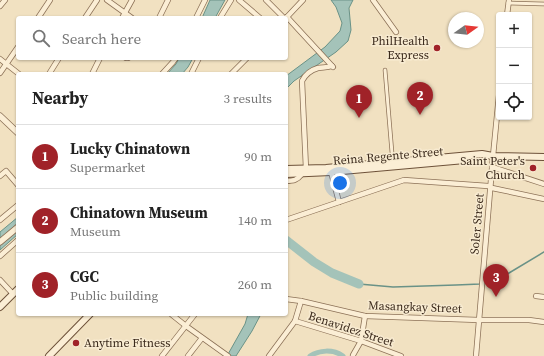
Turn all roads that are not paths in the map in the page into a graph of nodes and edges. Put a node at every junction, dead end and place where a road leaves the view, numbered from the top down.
1 (5, 0) edge
2 (50, 0) edge
3 (97, 0) edge
4 (107, 0) edge
5 (132, 0) edge
6 (168, 0) edge
7 (205, 0) edge
8 (231, 0) edge
9 (239, 0) edge
10 (266, 0) edge
11 (303, 0) edge
12 (373, 0) edge
13 (509, 2) edge
14 (544, 4) edge
15 (0, 6) edge
16 (507, 12) edge
17 (125, 13) junction
18 (39, 16) edge
19 (86, 16) edge
20 (123, 16) edge
21 (129, 16) edge
22 (160, 16) edge
23 (197, 16) edge
24 (221, 16) edge
25 (258, 16) edge
26 (284, 16) edge
27 (288, 16) edge
28 (288, 20) edge
29 (396, 32) dead end
30 (16, 50) edge
31 (0, 58) edge
32 (58, 60) edge
33 (99, 60) edge
34 (175, 60) edge
35 (198, 60) edge
36 (245, 60) edge
37 (6, 64) junction
38 (385, 70) dead end
39 (16, 72) edge
40 (50, 72) edge
41 (93, 72) edge
42 (164, 72) edge
43 (192, 72) edge
44 (233, 72) edge
45 (0, 73) edge
46 (0, 116) edge
47 (497, 120) edge
48 (16, 131) edge
49 (392, 153) dead end
50 (493, 156) junction
51 (544, 156) edge
52 (492, 167) junction
53 (305, 169) junction
54 (288, 170) edge
55 (331, 172) junction
56 (288, 173) edge
57 (0, 176) edge
58 (288, 181) edge
59 (16, 183) edge
60 (544, 184) edge
61 (490, 187) junction
62 (544, 199) edge
63 (339, 202) junction
64 (16, 207) edge
65 (288, 219) edge
66 (0, 220) edge
67 (16, 229) edge
68 (0, 242) edge
69 (16, 242) edge
70 (0, 256) edge
71 (0, 280) edge
72 (16, 292) edge
73 (536, 296) dead end
74 (544, 297) edge
75 (288, 299) edge
76 (301, 301) junction
77 (0, 307) edge
78 (88, 316) edge
79 (174, 316) edge
80 (194, 316) edge
81 (365, 316) junction
82 (479, 320) junction
83 (295, 321) junction
84 (544, 322) edge
85 (186, 326) junction
86 (202, 338) junction
87 (361, 341) junction
88 (227, 355) edge
89 (353, 355) dead end
90 (49, 356) edge
91 (162, 356) edge
92 (188, 356) edge
93 (269, 356) edge
94 (401, 356) edge
95 (476, 356) edge

1 - 15 street
2 - 18 street
3 - 19 street
4 - 17 street
5 - 17 street
6 - 22 street
7 - 23 street
8 - 24 street
9 - 25 street
10 - 26 street
11 - 27 street
12 - 29 street
13 - 14 street
13 - 16 street
17 - 20 street
17 - 21 street
28 - 53 street
30 - 37 street
31 - 37 street
32 - 40 street
33 - 41 street
34 - 42 street
35 - 43 street
36 - 44 street
37 - 39 street
37 - 45 street
38 - 49 street
46 - 48 street
47 - 50 street, Soler Street
50 - 51 main road, Reina Regente Street
50 - 52 street, Soler Street
50 - 53 main road, Reina Regente Street
50 - 55 main road, Reina Regente Street
52 - 60 street
52 - 61 street, Soler Street
53 - 54 main road, Reina Regente Street
53 - 55 main road, Reina Regente Street
53 - 56 main road, Reina Regente Street
53 - 58 street
55 - 63 street
57 - 59 street
61 - 62 street
61 - 63 street
61 - 82 street, Soler Street
63 - 65 street
64 - 66 street
67 - 68 street
69 - 70 street
71 - 72 street
72 - 77 main road
73 - 74 street
75 - 76 street, Masangkay Street
76 - 81 street, Masangkay Street
76 - 83 street
78 - 90 main road
79 - 85 street
80 - 85 street
81 - 82 street, Masangkay Street
81 - 87 street
82 - 84 street, Masangkay Street
82 - 95 street, Soler Street
83 - 87 street, Benavidez Street
83 - 93 street
85 - 86 street
85 - 91 street
86 - 88 street
86 - 92 street
87 - 89 street
87 - 94 street, Benavidez Street

